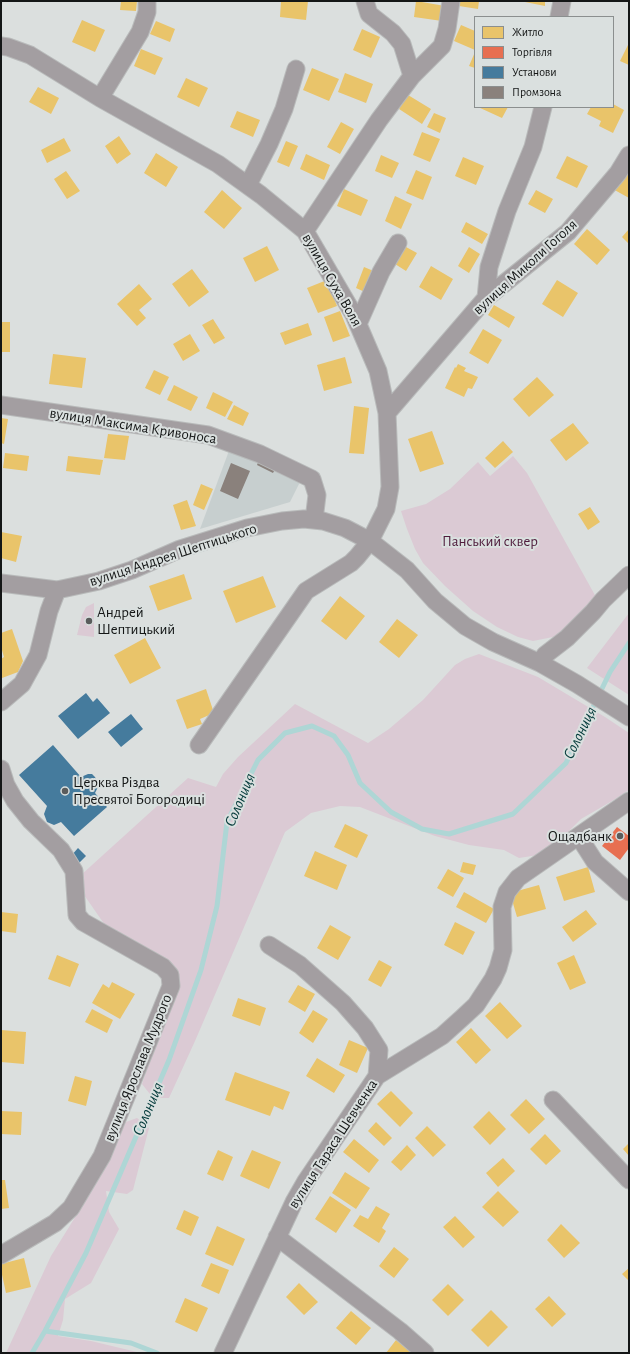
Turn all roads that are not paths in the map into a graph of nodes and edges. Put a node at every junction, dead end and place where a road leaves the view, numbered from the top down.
1 (147, 1) edge
2 (365, 1) edge
3 (450, 1) edge
4 (562, 1) edge
5 (559, 16) edge
6 (1, 46) edge
7 (296, 69) dead end
8 (412, 76) junction
9 (100, 98) junction
10 (543, 108) edge
11 (629, 156) edge
12 (248, 185) junction
13 (306, 231) junction
14 (398, 243) dead end
15 (486, 298) junction
16 (358, 324) junction
17 (1, 405) edge
18 (387, 413) junction
19 (314, 520) junction
20 (370, 540) junction
21 (629, 575) edge
22 (1, 583) edge
23 (57, 590) junction
24 (540, 663) junction
25 (1, 702) edge
26 (629, 716) edge
27 (199, 744) dead end
28 (1, 769) edge
29 (629, 801) edge
30 (579, 837) junction
31 (629, 892) edge
32 (269, 945) dead end
33 (377, 1076) junction
34 (553, 1100) dead end
35 (629, 1180) edge
36 (277, 1237) junction
37 (1, 1255) edge
38 (223, 1353) edge
39 (425, 1353) edge

1 - 9 street
2 - 8 street
3 - 8 street
4 - 5 street
6 - 9 street, вулиця Суха Воля
7 - 12 street
8 - 13 street
9 - 12 street, вулиця Суха Воля
10 - 15 street
11 - 15 street, вулиця Миколи Гоголя
12 - 13 street, вулиця Суха Воля
13 - 16 street, вулиця Суха Воля
14 - 16 street
15 - 18 street, вулиця Миколи Гоголя
16 - 18 street, вулиця Суха Воля
17 - 19 street, вулиця Максима Кривоноса
18 - 20 street, вулиця Суха Воля
19 - 20 street, вулиця Андрея Шептицького
19 - 23 street, вулиця Андрея Шептицького
20 - 24 street, вулиця Андрея Шептицького
20 - 27 street, вулиця Суха Воля
21 - 24 street
22 - 23 street, вулиця Андрея Шептицького
23 - 25 street
24 - 26 street, вулиця Андрея Шептицького
28 - 37 street, вулиця Ярослава Мудрого
29 - 30 street, вулиця Тараса Шевченка
30 - 31 street
30 - 33 street, вулиця Тараса Шевченка
32 - 33 street
33 - 36 street, вулиця Тараса Шевченка
34 - 35 street
36 - 38 street, вулиця Тараса Шевченка
36 - 39 street

